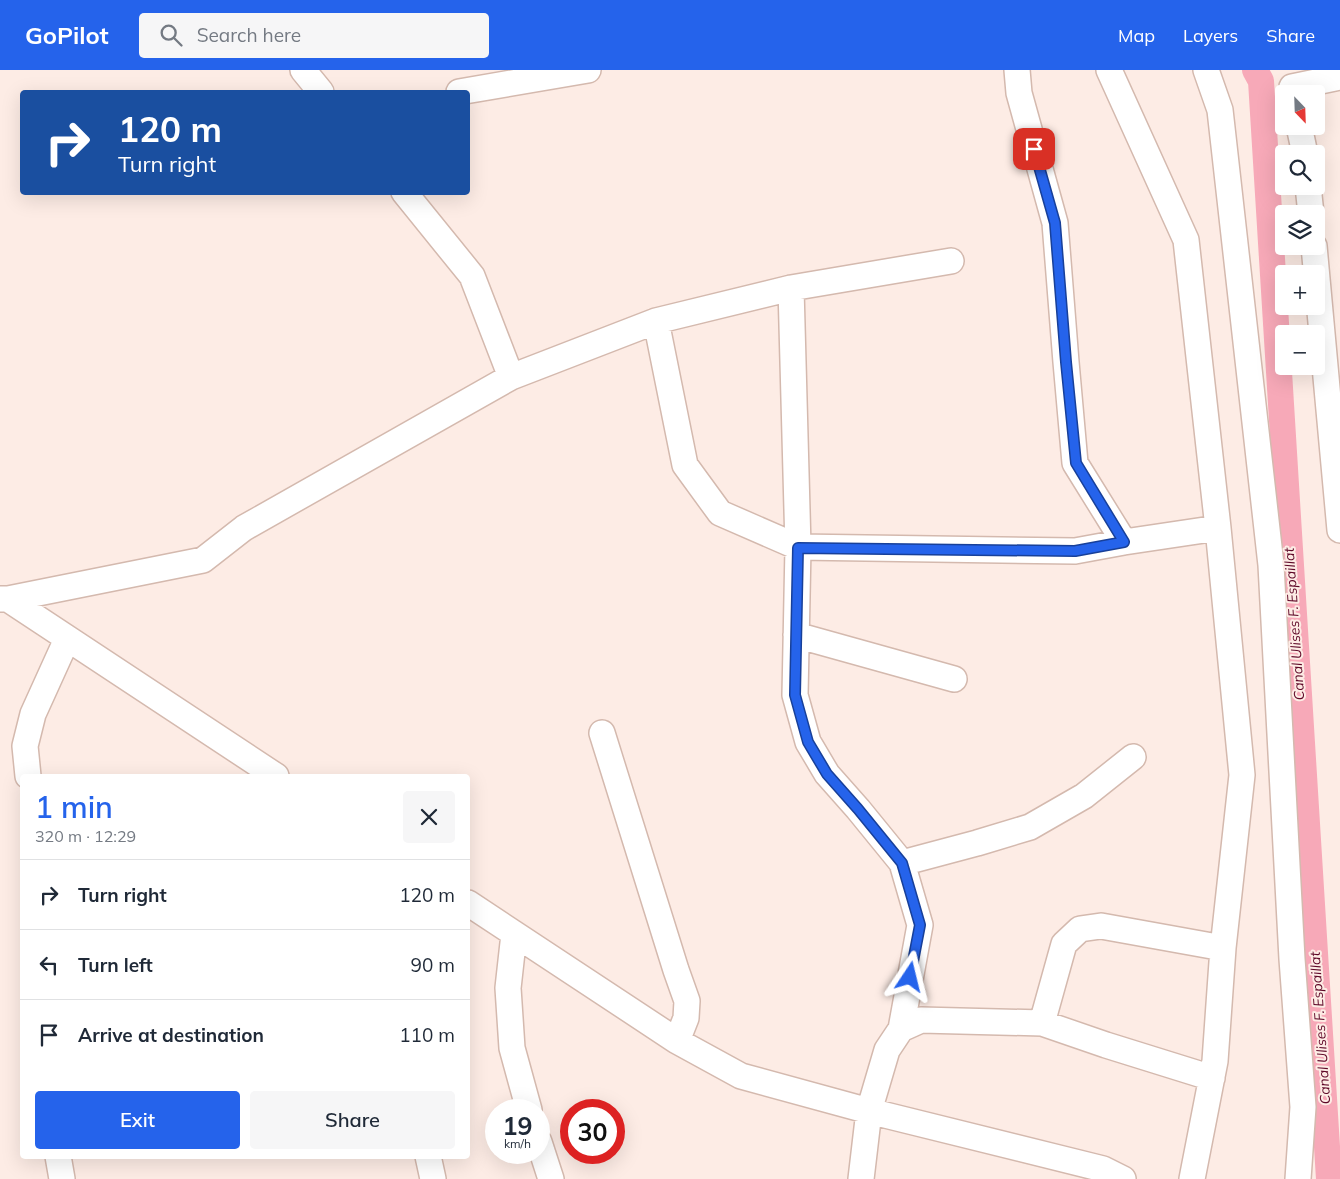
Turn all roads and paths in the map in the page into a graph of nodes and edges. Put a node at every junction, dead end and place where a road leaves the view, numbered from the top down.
1 (303, 70) edge
2 (588, 70) edge
3 (1017, 70) edge
4 (1109, 70) edge
5 (1206, 70) edge
6 (1340, 77) edge
7 (1290, 84) edge
8 (320, 90) edge
9 (470, 90) edge
10 (406, 195) edge
11 (1315, 255) edge
12 (951, 261) dead end
13 (791, 288) junction
14 (656, 321) junction
15 (511, 377) junction
16 (1339, 515) edge
17 (1218, 528) junction
18 (1124, 542) junction
19 (798, 548) junction
20 (4, 599) edge
21 (796, 635) junction
22 (67, 639) junction
23 (954, 679) dead end
24 (602, 733) dead end
25 (1133, 757) dead end
26 (28, 774) edge
27 (273, 774) edge
28 (902, 863) junction
29 (470, 904) edge
30 (514, 934) junction
31 (1223, 948) junction
32 (1042, 1023) junction
33 (901, 1029) junction
34 (677, 1041) junction
35 (1212, 1078) junction
36 (526, 1099) edge
37 (869, 1111) junction
38 (59, 1159) edge
39 (429, 1159) edge
40 (546, 1164) edge
41 (62, 1179) edge
42 (433, 1179) edge
43 (551, 1179) edge
44 (861, 1179) edge
45 (1123, 1179) edge
46 (1192, 1179) edge
47 (1298, 1179) edge

1 - 8 street
2 - 9 street
3 - 18 street
4 - 17 street
5 - 47 street
6 - 7 street
10 - 15 street
11 - 16 street
12 - 13 street
13 - 14 street
13 - 19 street
14 - 15 street
14 - 19 street
15 - 20 street
17 - 18 street
17 - 31 street
18 - 19 street
19 - 21 street
20 - 22 street
21 - 23 street
21 - 28 street
22 - 26 street
22 - 27 street
24 - 34 street
25 - 28 street
28 - 33 street
29 - 30 street
30 - 34 street
30 - 36 street
31 - 32 street
31 - 35 street
32 - 33 street
32 - 35 street
33 - 37 street
34 - 37 street
35 - 46 street
37 - 44 street
37 - 45 street
38 - 41 street
39 - 42 street
40 - 43 street

